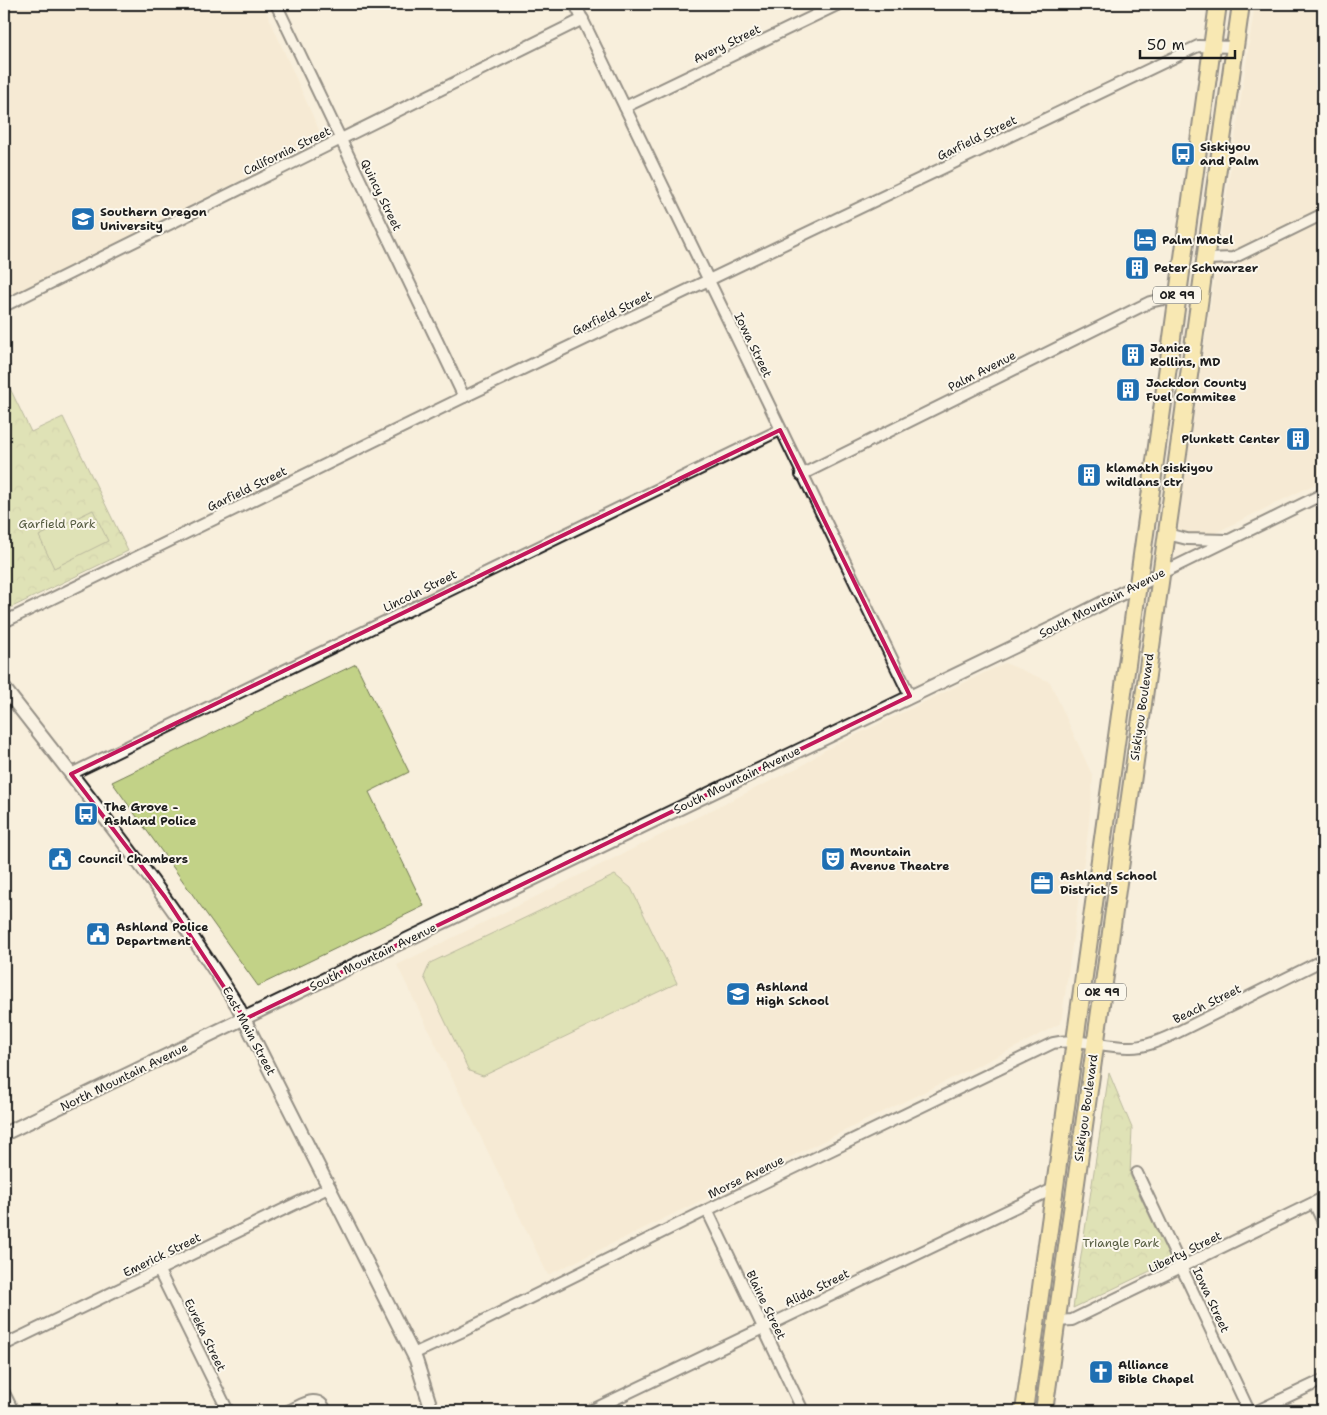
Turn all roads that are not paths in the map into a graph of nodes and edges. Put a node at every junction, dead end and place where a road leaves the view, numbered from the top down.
1 (276, 4) edge
2 (575, 4) edge
3 (839, 4) edge
4 (1218, 4) edge
5 (1241, 4) edge
6 (583, 19) junction
7 (1212, 45) junction
8 (1236, 47) junction
9 (625, 107) junction
10 (340, 139) junction
11 (1323, 214) edge
12 (1207, 259) junction
13 (708, 280) junction
14 (1176, 301) junction
15 (4, 306) edge
16 (464, 397) junction
17 (780, 430) junction
18 (801, 475) junction
19 (1323, 494) edge
20 (1167, 534) junction
21 (1229, 540) junction
22 (1162, 573) junction
23 (1137, 586) junction
24 (4, 622) edge
25 (4, 688) edge
26 (910, 696) junction
27 (71, 774) junction
28 (1323, 960) edge
29 (245, 1019) junction
30 (1074, 1042) junction
31 (1095, 1044) junction
32 (4, 1134) edge
33 (1137, 1173) dead end
34 (330, 1188) junction
35 (1055, 1188) junction
36 (1318, 1201) edge
37 (706, 1210) junction
38 (1323, 1222) edge
39 (1181, 1268) junction
40 (159, 1270) junction
41 (1057, 1321) junction
42 (763, 1328) junction
43 (4, 1344) edge
44 (413, 1354) junction
45 (1323, 1380) edge
46 (4, 1393) edge
47 (13, 1411) edge
48 (228, 1411) edge
49 (288, 1411) edge
50 (326, 1411) edge
51 (432, 1411) edge
52 (590, 1411) edge
53 (803, 1411) edge
54 (1024, 1411) edge
55 (1044, 1411) edge
56 (1250, 1411) edge
57 (1257, 1411) edge

1 - 10 street, Quincy Street
2 - 6 street, Iowa Street
3 - 9 street, Avery Street
4 - 7 main road, Siskiyou Boulevard / OR 99
5 - 8 main road, Siskiyou Boulevard / OR 99
6 - 9 street, Iowa Street
6 - 10 street, California Street
7 - 8 street, Garfield Street
7 - 13 street, Garfield Street
7 - 14 main road, Siskiyou Boulevard / OR 99
8 - 12 main road, Siskiyou Boulevard / OR 99
9 - 13 street, Iowa Street
10 - 15 street, California Street
10 - 16 street, Quincy Street
11 - 12 street
12 - 20 main road, Siskiyou Boulevard / OR 99
13 - 16 street, Garfield Street
13 - 17 street, Iowa Street
14 - 18 street, Palm Avenue
14 - 23 main road, Siskiyou Boulevard / OR 99
16 - 24 street, Garfield Street
17 - 18 street, Iowa Street
17 - 27 street, Lincoln Street
18 - 26 street, Iowa Street
19 - 21 street, South Mountain Avenue
20 - 21 street, South Mountain Avenue
20 - 22 main road, Siskiyou Boulevard / OR 99
21 - 22 street, South Mountain Avenue
22 - 23 street, South Mountain Avenue
22 - 31 main road, Siskiyou Boulevard / OR 99
23 - 26 street, South Mountain Avenue
23 - 30 main road, Siskiyou Boulevard / OR 99
25 - 27 street, East Main Street
26 - 29 street, South Mountain Avenue
27 - 29 street, East Main Street
28 - 31 street, Beach Street
29 - 32 street, North Mountain Avenue
29 - 34 street, East Main Street
30 - 31 street, Morse Avenue
30 - 35 main road, Siskiyou Boulevard / OR 99
30 - 37 street, Morse Avenue
31 - 41 main road, Siskiyou Boulevard / OR 99
33 - 39 street, Iowa Street
34 - 40 street, Emerick Street
34 - 44 street, East Main Street
35 - 42 street, Alida Street
35 - 54 main road, Siskiyou Boulevard / OR 99
36 - 38 street
36 - 39 street, Liberty Street
37 - 42 street, Blaine Street
37 - 44 street, Morse Avenue
39 - 41 street, Liberty Street
39 - 56 street, Iowa Street
40 - 43 street, Emerick Street
40 - 48 street, Eureka Street
41 - 55 main road, Siskiyou Boulevard / OR 99
42 - 52 street, Alida Street
42 - 53 street, Blaine Street
44 - 51 street, East Main Street
45 - 57 street
46 - 47 street
49 - 50 street

